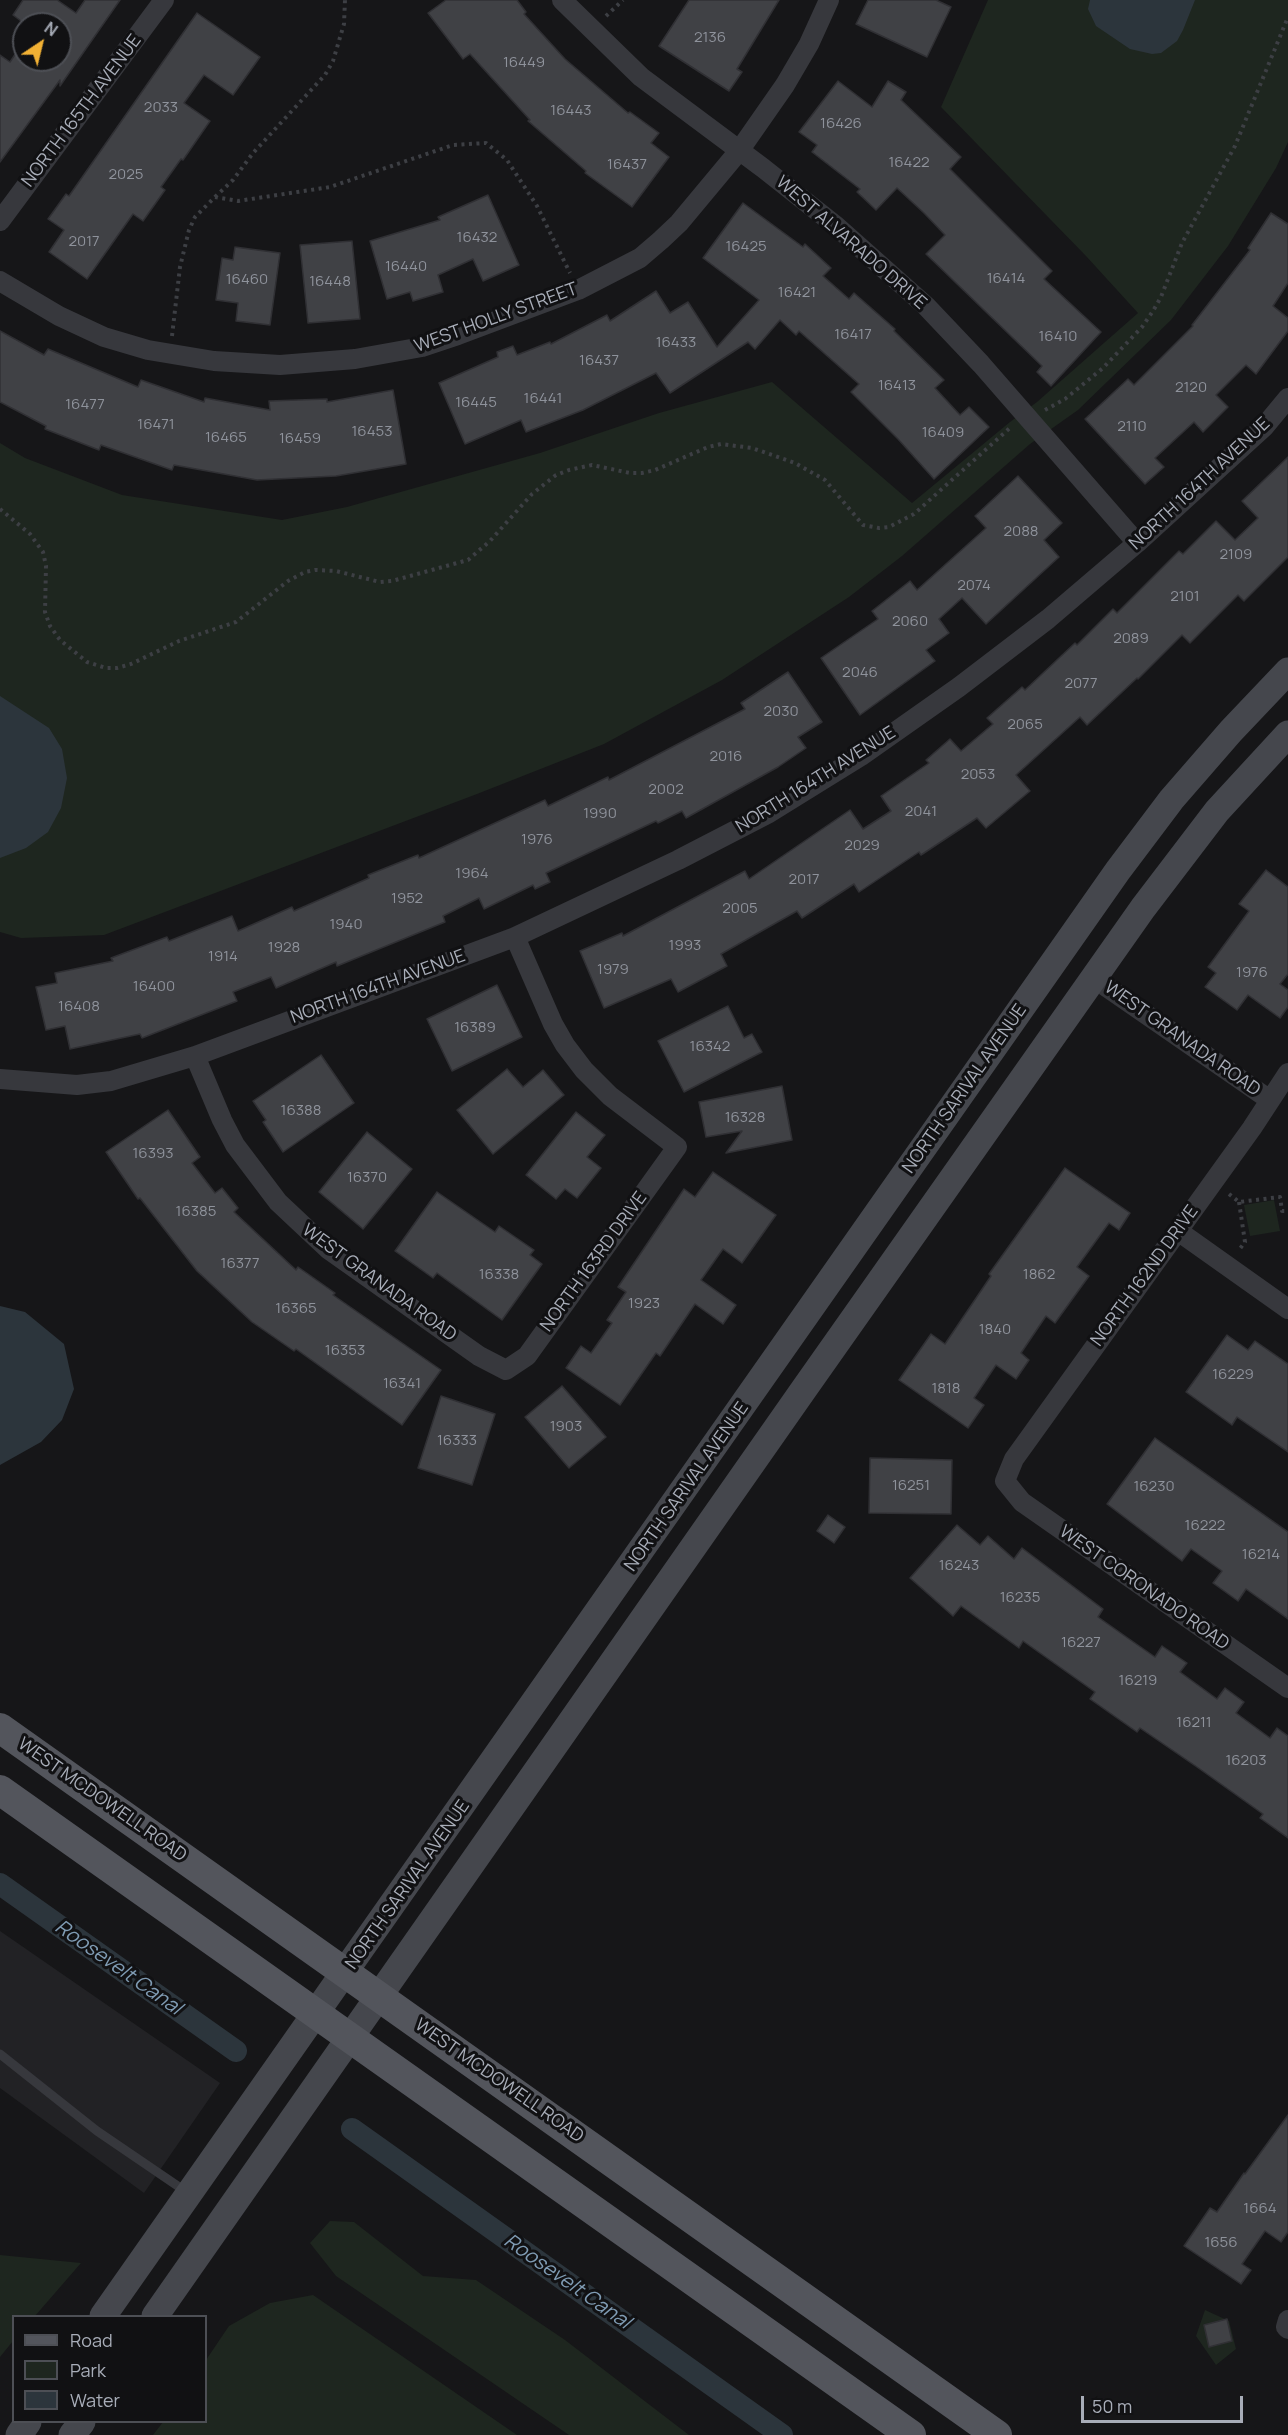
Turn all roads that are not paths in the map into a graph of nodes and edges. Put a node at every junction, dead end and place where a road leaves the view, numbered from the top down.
1 (164, 0) edge
2 (561, 0) edge
3 (829, 0) edge
4 (739, 151) junction
5 (0, 221) edge
6 (0, 281) edge
7 (1288, 398) edge
8 (1137, 543) junction
9 (1288, 671) edge
10 (1288, 734) edge
11 (514, 937) junction
12 (1095, 978) junction
13 (195, 1056) junction
14 (1288, 1073) edge
15 (0, 1079) edge
16 (1270, 1100) junction
17 (1178, 1231) junction
18 (1288, 1309) edge
19 (506, 1371) joint
20 (1005, 1481) joint
21 (1288, 1688) edge
22 (0, 1728) edge
23 (0, 1790) edge
24 (346, 1972) junction
25 (380, 1997) junction
26 (317, 2014) junction
27 (351, 2038) junction
28 (0, 2054) edge
29 (190, 2194) junction
30 (104, 2315) edge
31 (156, 2315) edge
32 (911, 2435) edge
33 (997, 2435) edge

1 - 5 street, NORTH 165TH AVENUE
2 - 4 street, WEST ALVARADO DRIVE
3 - 4 street, WEST HOLLY STREET
4 - 6 street, WEST HOLLY STREET
4 - 8 street, WEST ALVARADO DRIVE
7 - 8 street, NORTH 164TH AVENUE
8 - 11 street, NORTH 164TH AVENUE
9 - 24 main road, NORTH SARIVAL AVENUE
10 - 12 main road
11 - 13 street, NORTH 164TH AVENUE
11 - 19 street, NORTH 163RD DRIVE
12 - 16 street, WEST GRANADA ROAD
12 - 25 main road
13 - 15 street, NORTH 164TH AVENUE
13 - 19 street, WEST GRANADA ROAD
14 - 16 street, NORTH 162ND DRIVE
16 - 17 street, NORTH 162ND DRIVE
17 - 18 street
17 - 20 street, NORTH 162ND DRIVE
20 - 21 street, WEST CORONADO ROAD
22 - 24 main road, WEST MCDOWELL ROAD
23 - 26 main road
24 - 25 main road, WEST MCDOWELL ROAD
24 - 26 main road, NORTH SARIVAL AVENUE
25 - 27 main road
25 - 33 main road, WEST MCDOWELL ROAD
26 - 27 main road
26 - 29 main road, NORTH SARIVAL AVENUE
27 - 31 main road
27 - 32 main road
28 - 29 lane
29 - 30 main road, NORTH SARIVAL AVENUE

